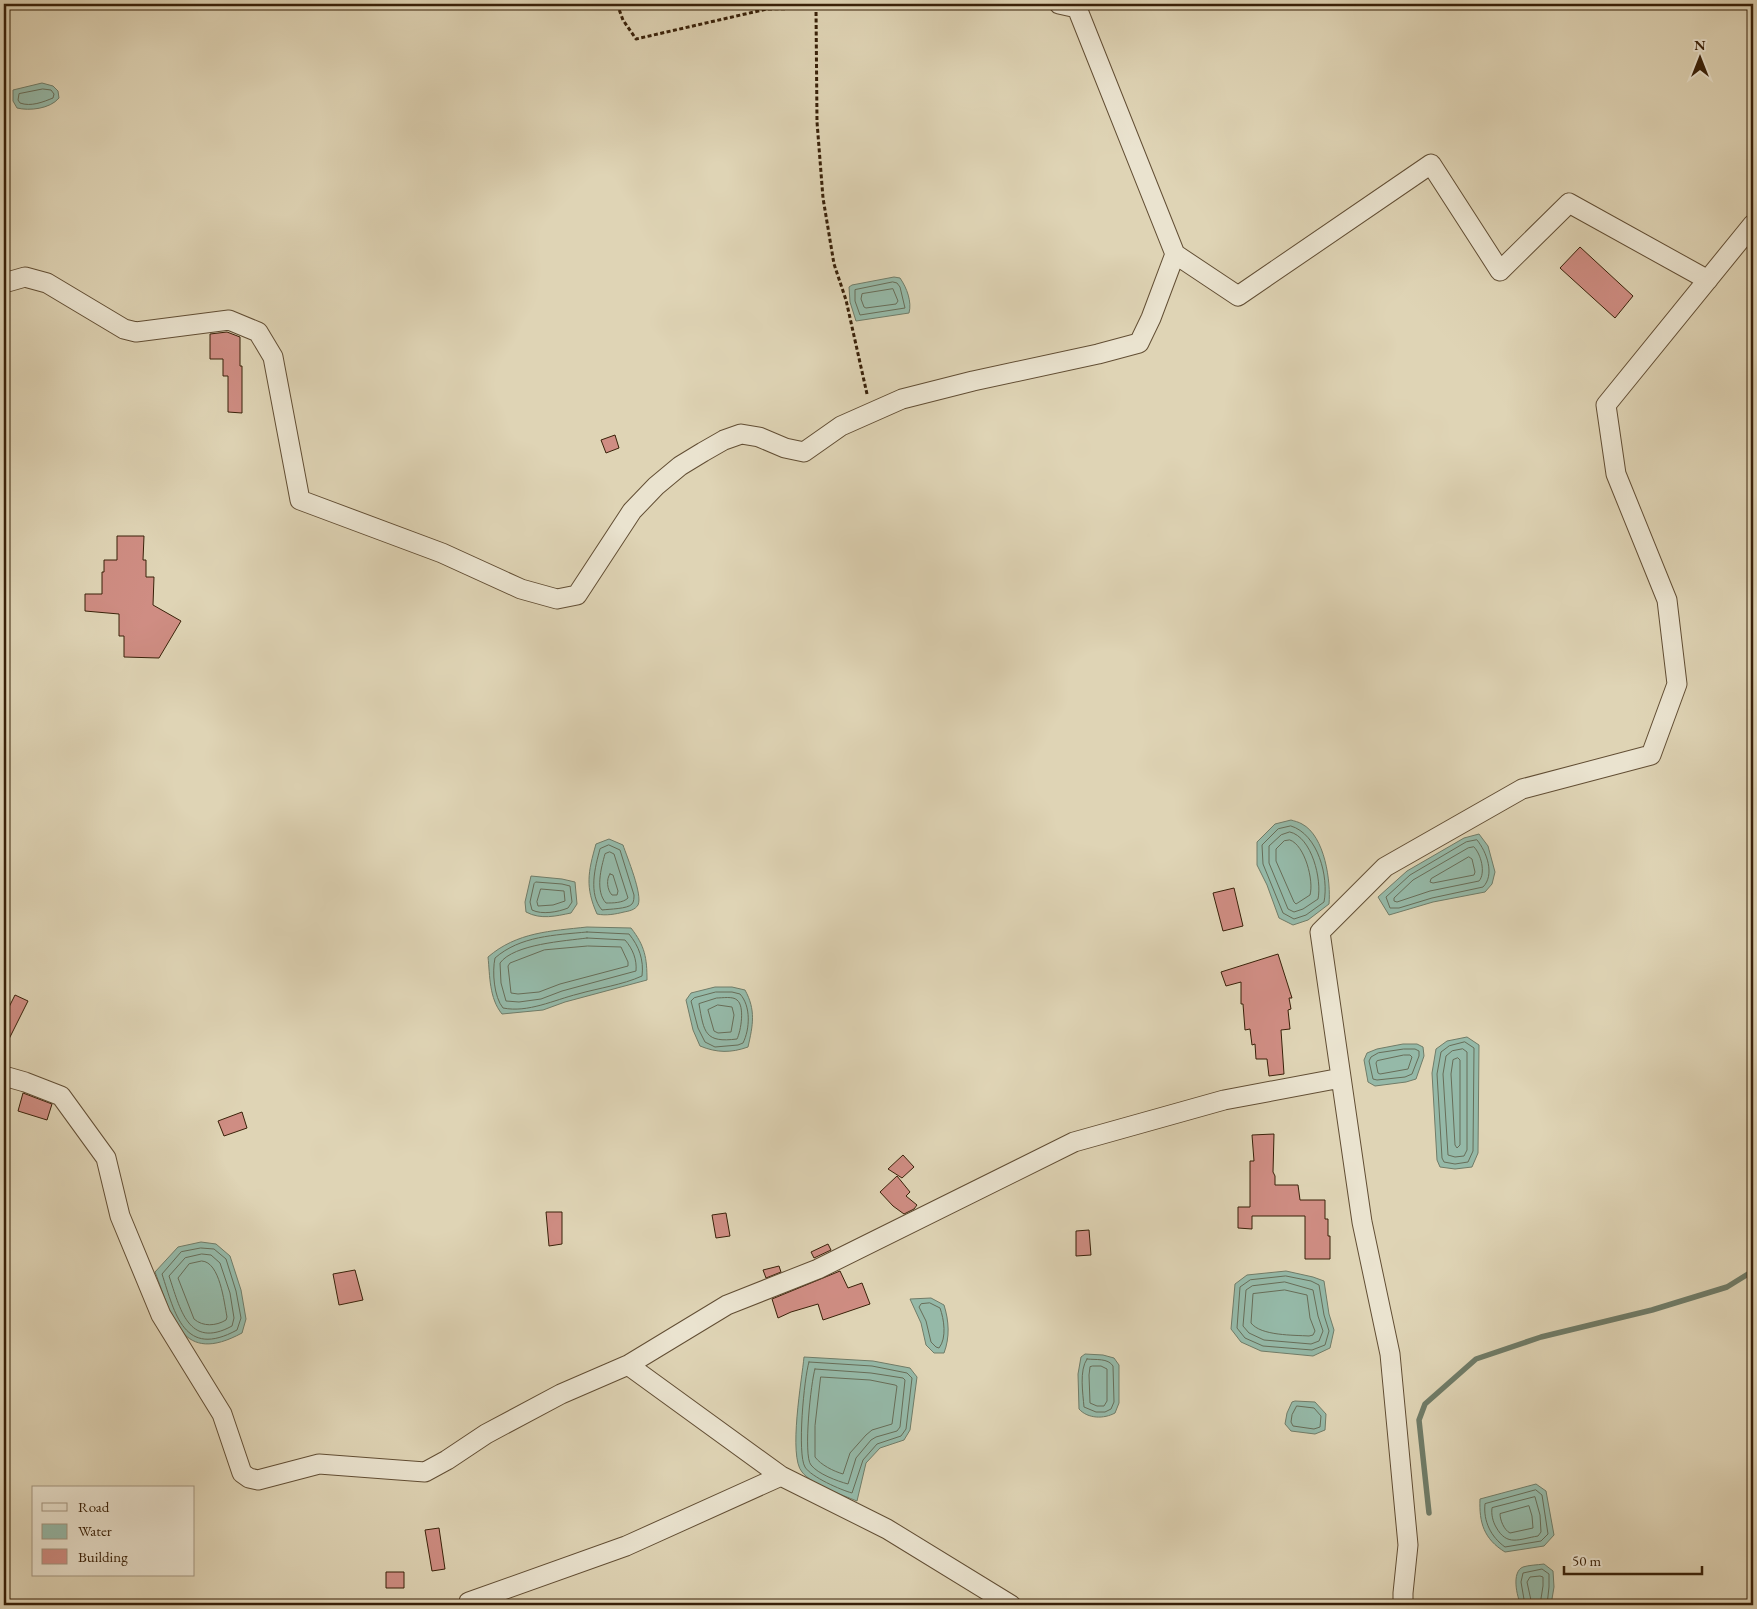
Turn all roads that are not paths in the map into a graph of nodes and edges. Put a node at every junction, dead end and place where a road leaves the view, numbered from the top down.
1 (1059, 4) edge
2 (1753, 224) edge
3 (1175, 254) junction
4 (1708, 280) junction
5 (4, 283) edge
6 (4, 1076) edge
7 (1341, 1078) junction
8 (628, 1365) junction
9 (781, 1476) junction
10 (469, 1605) edge
11 (1011, 1605) edge
12 (1403, 1605) edge

1 - 3 street
2 - 4 street
3 - 4 street
3 - 5 street
4 - 7 street
6 - 8 street
7 - 8 street
7 - 12 street
8 - 9 street
9 - 10 street
9 - 11 street

